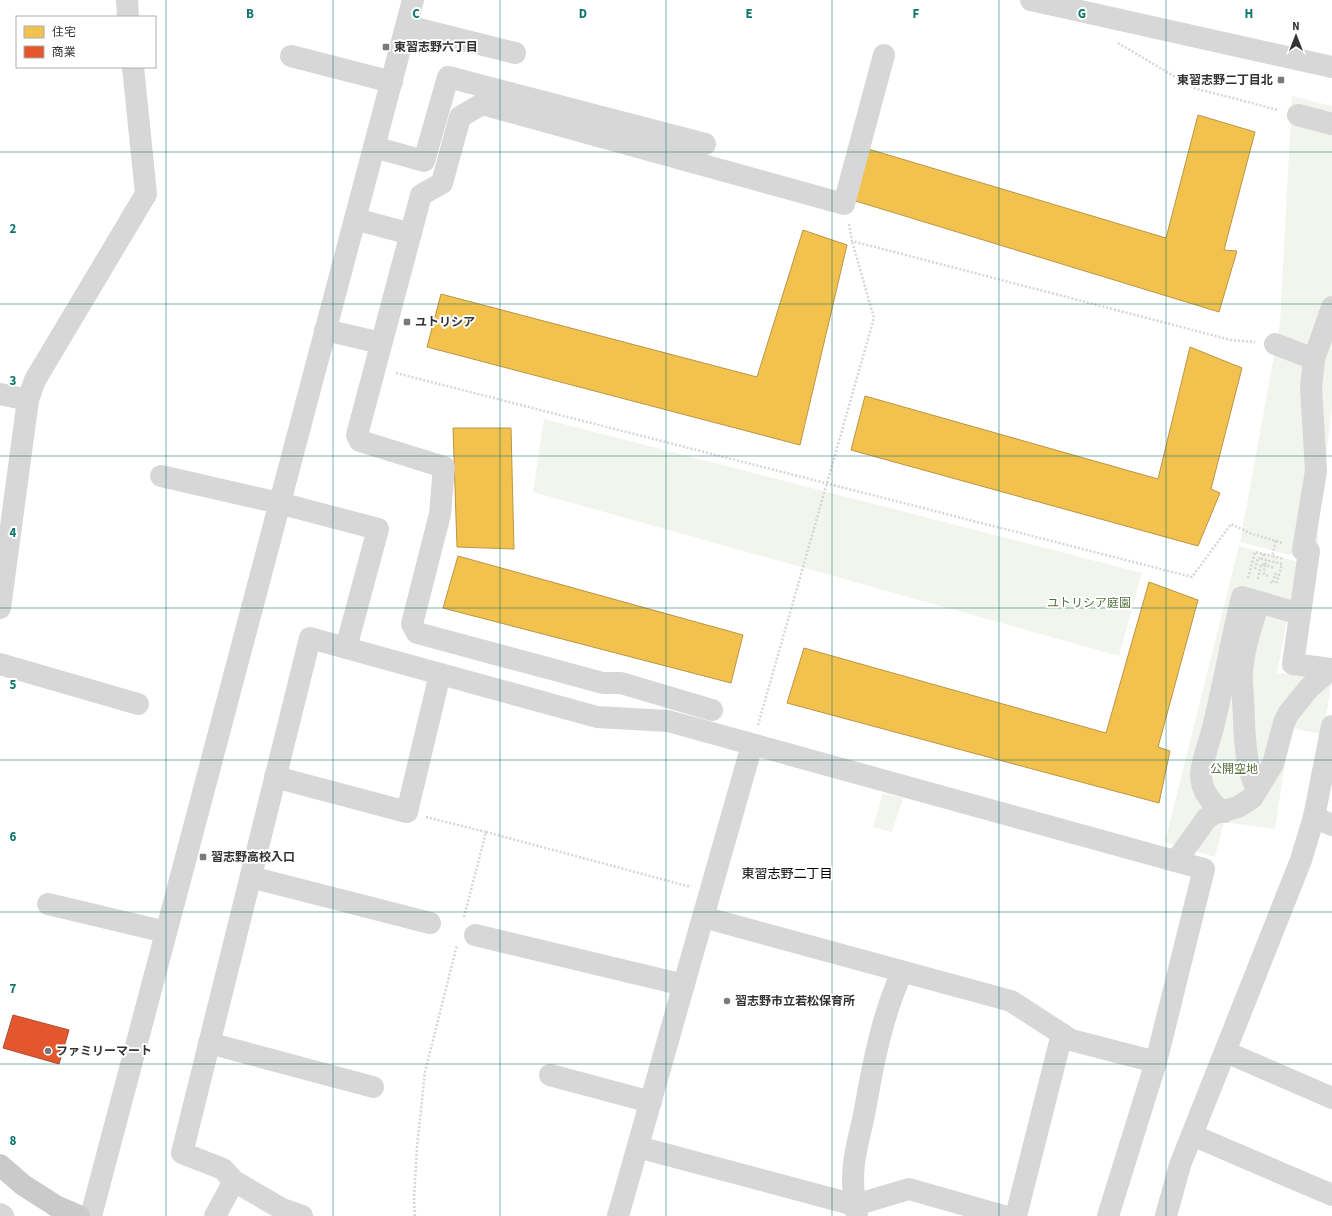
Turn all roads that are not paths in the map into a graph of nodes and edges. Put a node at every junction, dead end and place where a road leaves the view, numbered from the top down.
1 (127, 0) edge
2 (413, 0) edge
3 (1030, 0) edge
4 (128, 16) edge
5 (406, 26) junction
6 (514, 53) dead end
7 (884, 55) dead end
8 (291, 56) dead end
9 (1332, 67) edge
10 (133, 68) edge
11 (392, 82) junction
12 (1298, 115) road end
13 (1332, 124) edge
14 (705, 144) dead end
15 (374, 147) junction
16 (355, 220) junction
17 (411, 234) junction
18 (1332, 308) edge
19 (326, 330) junction
20 (381, 343) junction
21 (1287, 350) road end
22 (1314, 359) junction
23 (0, 394) edge
24 (28, 400) junction
25 (161, 476) dead end
26 (279, 503) junction
27 (1259, 593) junction
28 (0, 608) edge
29 (1300, 614) junction
30 (346, 648) junction
31 (0, 664) edge
32 (440, 674) junction
33 (138, 704) dead end
34 (712, 710) dead end
35 (1332, 726) edge
36 (752, 745) junction
37 (275, 777) junction
38 (1257, 790) junction
39 (1224, 812) junction
40 (1323, 821) edge
41 (1176, 861) junction
42 (250, 877) junction
43 (48, 904) dead end
44 (703, 917) junction
45 (430, 923) dead end
46 (166, 932) junction
47 (475, 935) dead end
48 (902, 972) junction
49 (684, 985) junction
50 (1062, 1034) junction
51 (209, 1043) junction
52 (1226, 1052) junction
53 (1156, 1062) junction
54 (550, 1075) dead end
55 (373, 1087) dead end
56 (1332, 1098) edge
57 (651, 1102) junction
58 (1192, 1135) junction
59 (638, 1147) junction
60 (0, 1166) edge
61 (234, 1181) junction
62 (1332, 1196) edge
63 (54, 1211) edge
64 (856, 1211) edge
65 (0, 1214) edge
66 (3, 1216) edge
67 (79, 1216) edge
68 (91, 1216) edge
69 (215, 1216) edge
70 (302, 1216) edge
71 (618, 1216) edge
72 (1004, 1216) edge
73 (1016, 1216) edge
74 (1108, 1216) edge
75 (1166, 1216) edge

1 - 4 street
2 - 5 street
3 - 9 street
5 - 6 street
5 - 11 street
7 - 17 street
8 - 11 street
10 - 24 street
11 - 15 street
12 - 13 street
14 - 15 street
15 - 16 street
16 - 17 street
16 - 19 street
17 - 20 street
18 - 22 street
19 - 20 street
19 - 26 street
20 - 34 street
21 - 22 street
22 - 29 street
23 - 24 street
24 - 28 street
25 - 26 street
26 - 30 street
26 - 46 street
27 - 29 street
27 - 38 street
27 - 39 street
29 - 38 street
30 - 32 street
30 - 37 street
31 - 33 street
32 - 36 street
32 - 37 street
35 - 40 street
36 - 41 street
36 - 44 street
37 - 42 street
38 - 39 street
39 - 41 street
40 - 52 street
41 - 53 street
42 - 45 street
42 - 51 street
43 - 46 street
44 - 48 street
44 - 49 street
46 - 68 street
47 - 49 street
48 - 50 street
48 - 64 street
49 - 57 street
50 - 53 street
50 - 73 street
51 - 55 street
51 - 61 street
52 - 56 street
52 - 58 street
53 - 74 street
54 - 57 street
57 - 59 street
58 - 62 street
58 - 75 street
59 - 64 street
59 - 71 street
60 - 63 main road
61 - 69 street
61 - 70 street
63 - 67 main road
64 - 72 street
65 - 66 street

